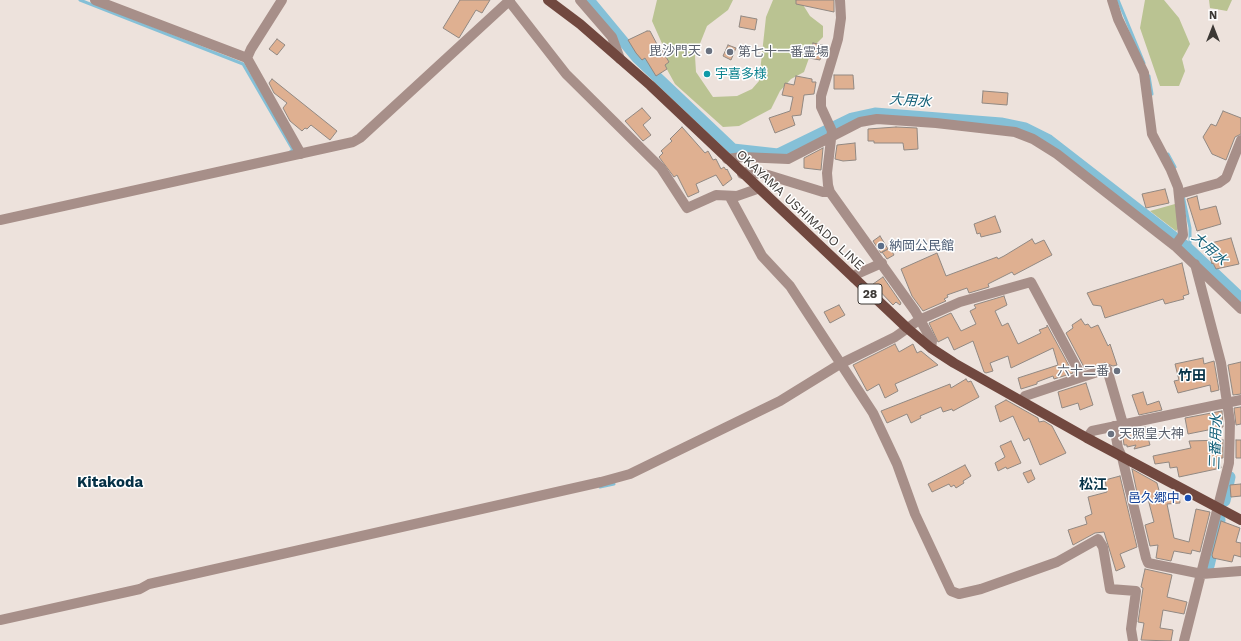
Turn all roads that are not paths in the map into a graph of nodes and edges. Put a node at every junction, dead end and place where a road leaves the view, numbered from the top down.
1 (94, 0) edge
2 (282, 0) edge
3 (548, 0) edge
4 (580, 0) edge
5 (840, 0) edge
6 (1112, 0) edge
7 (510, 1) edge
8 (247, 58) junction
9 (620, 59) junction
10 (831, 130) junction
11 (1241, 140) edge
12 (301, 154) junction
13 (1238, 155) edge
14 (727, 159) junction
15 (742, 174) junction
16 (757, 189) junction
17 (830, 192) junction
18 (1179, 194) junction
19 (730, 197) junction
20 (0, 220) edge
21 (1177, 242) junction
22 (882, 263) junction
23 (1195, 264) junction
24 (854, 278) junction
25 (1241, 309) edge
26 (919, 320) junction
27 (907, 328) junction
28 (931, 348) junction
29 (840, 364) junction
30 (1082, 377) junction
31 (1241, 400) edge
32 (1022, 401) junction
33 (1227, 403) junction
34 (1119, 425) junction
35 (1088, 438) junction
36 (1122, 457) junction
37 (1219, 508) junction
38 (1241, 520) edge
39 (1241, 571) edge
40 (1202, 574) junction
41 (0, 620) edge
42 (1133, 641) edge
43 (1184, 641) edge

1 - 8 street
2 - 8 street
3 - 9 main road, OKAYAMA USHIMADO LINE / 28
4 - 9 street
5 - 10 street
6 - 18 street
7 - 12 street
7 - 19 street
8 - 12 street
9 - 14 main road, OKAYAMA USHIMADO LINE / 28
10 - 14 street
10 - 17 street
10 - 21 street
11 - 13 street
12 - 20 street
13 - 18 street
14 - 15 main road, OKAYAMA USHIMADO LINE / 28
15 - 16 main road, OKAYAMA USHIMADO LINE / 28
15 - 17 street
16 - 19 street
16 - 24 main road, OKAYAMA USHIMADO LINE / 28
17 - 22 street
18 - 21 street
19 - 29 street
21 - 23 street
22 - 24 street
22 - 26 street
23 - 25 street
23 - 33 street
24 - 27 main road, OKAYAMA USHIMADO LINE / 28
26 - 27 street
26 - 28 street
26 - 30 street
27 - 28 main road, OKAYAMA USHIMADO LINE / 28
27 - 29 street
28 - 32 main road, OKAYAMA USHIMADO LINE / 28
29 - 41 street
29 - 42 street
30 - 32 street
30 - 34 street
31 - 33 street
32 - 35 main road, OKAYAMA USHIMADO LINE / 28
33 - 34 street
33 - 37 street
34 - 35 street
34 - 36 street
35 - 36 main road, OKAYAMA USHIMADO LINE / 28
36 - 37 main road, OKAYAMA USHIMADO LINE / 28
36 - 40 street
37 - 38 main road, OKAYAMA USHIMADO LINE / 28
37 - 40 street
39 - 40 street
40 - 43 street

